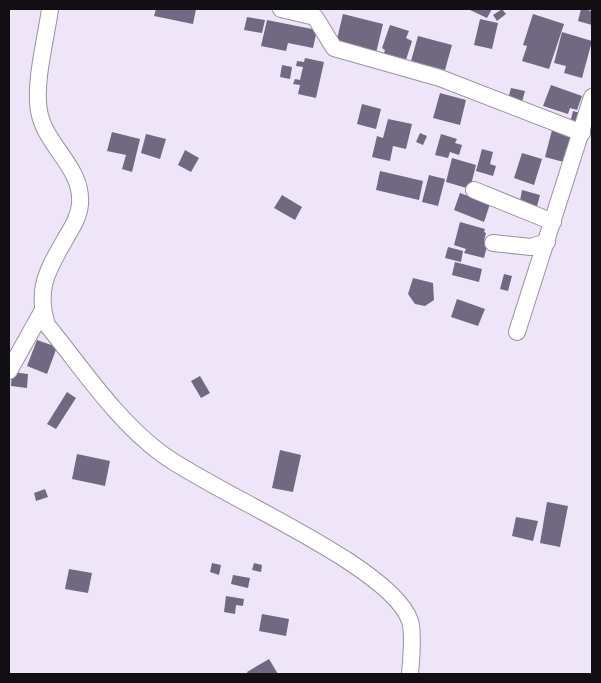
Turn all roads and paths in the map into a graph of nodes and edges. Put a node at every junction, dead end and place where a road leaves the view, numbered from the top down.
1 (50, 9) edge
2 (281, 9) edge
3 (592, 97) edge
4 (582, 133) junction
5 (474, 190) dead end
6 (553, 222) junction
7 (547, 242) junction
8 (493, 243) dead end
9 (42, 310) junction
10 (517, 332) dead end
11 (9, 372) edge
12 (410, 674) edge

1 - 9 street
2 - 4 street
3 - 4 street
4 - 6 street
5 - 6 street
6 - 7 street
7 - 8 street
7 - 10 street
9 - 11 street
9 - 12 street

